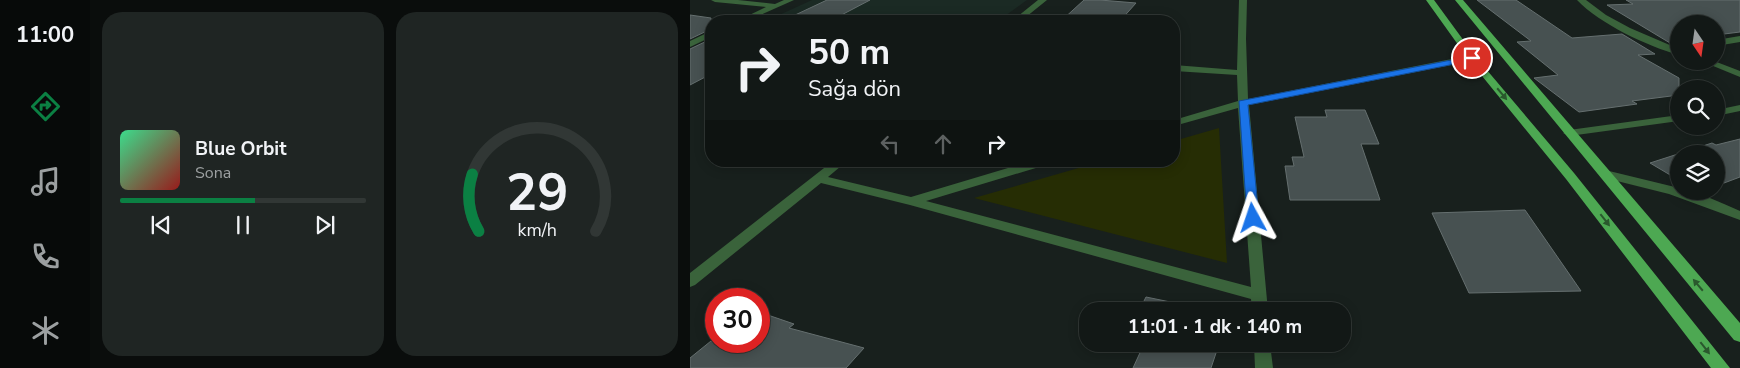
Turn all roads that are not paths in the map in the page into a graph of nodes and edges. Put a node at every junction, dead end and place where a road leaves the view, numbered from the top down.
1 (715, 0) edge
2 (790, 0) edge
3 (1043, 0) edge
4 (1243, 0) edge
5 (1430, 0) edge
6 (1459, 0) edge
7 (1581, 0) edge
8 (776, 6) junction
9 (755, 15) edge
10 (1024, 15) edge
11 (705, 37) edge
12 (1740, 39) edge
13 (1725, 41) edge
14 (690, 44) edge
15 (1670, 47) edge
16 (1472, 58) junction
17 (1725, 68) edge
18 (1180, 69) edge
19 (1242, 74) junction
20 (1740, 74) edge
21 (1243, 103) junction
22 (1740, 108) edge
23 (1725, 111) edge
24 (1670, 119) edge
25 (1180, 121) edge
26 (1569, 133) junction
27 (834, 167) edge
28 (1025, 167) edge
29 (1605, 174) junction
30 (819, 179) junction
31 (911, 201) junction
32 (1740, 216) edge
33 (690, 281) edge
34 (1260, 295) junction
35 (1260, 302) edge
36 (1740, 336) edge
37 (1263, 352) edge
38 (1264, 368) edge
39 (1722, 368) edge

1 - 8 street
2 - 8 street
3 - 10 street
4 - 19 street
5 - 16 main road
6 - 26 main road
7 - 15 street
8 - 9 street
11 - 14 street
12 - 13 street
16 - 21 street
16 -> 39 main road
17 - 20 street
18 - 19 street
19 - 21 street
21 - 25 street
21 - 34 street
22 - 23 street
24 - 26 street
26 - 29 main road
27 - 30 street
28 - 31 street
29 - 32 street
36 -> 29 main road
30 - 31 street
30 - 33 street
31 - 34 street
34 - 35 street
37 - 38 street

